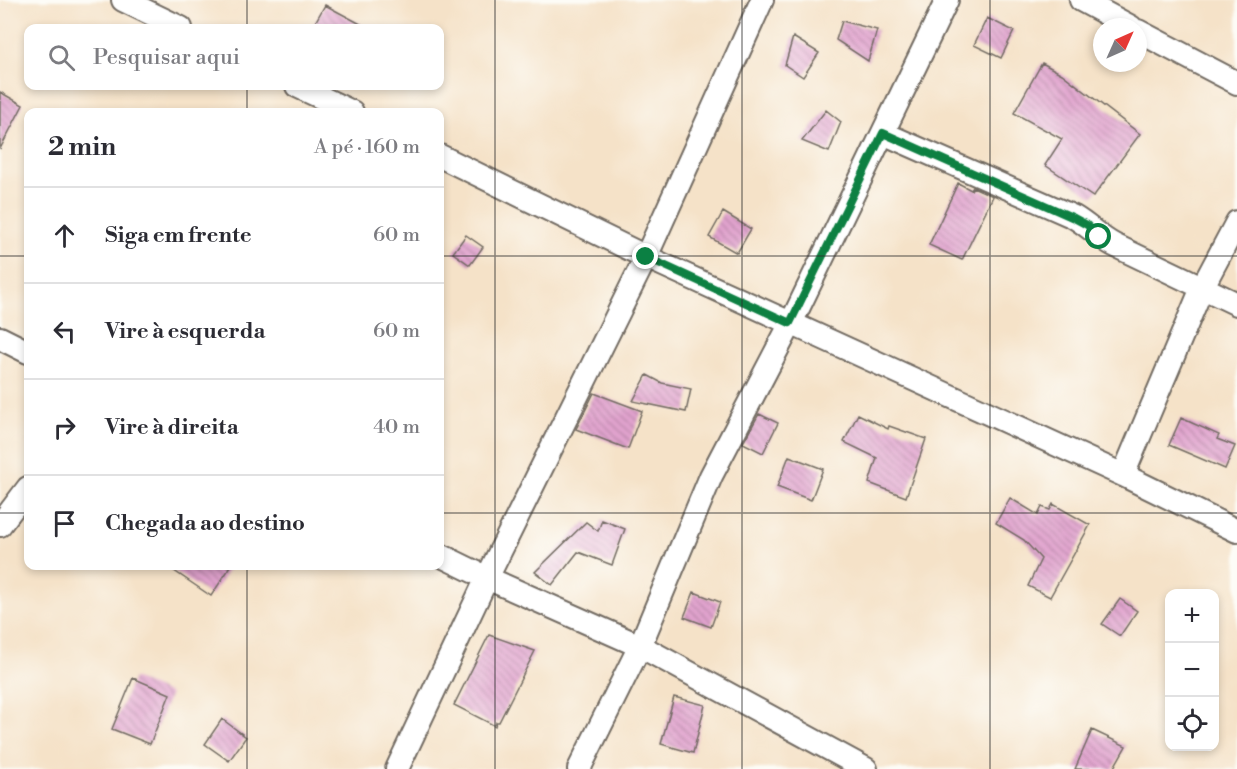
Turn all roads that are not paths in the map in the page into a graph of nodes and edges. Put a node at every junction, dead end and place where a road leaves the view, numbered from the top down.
1 (123, 0) edge
2 (762, 0) edge
3 (947, 0) edge
4 (1081, 0) edge
5 (1114, 18) edge
6 (173, 24) edge
7 (1147, 35) edge
8 (1237, 83) edge
9 (305, 90) edge
10 (344, 108) edge
11 (883, 133) junction
12 (444, 158) edge
13 (1237, 222) edge
14 (646, 257) junction
15 (1202, 288) junction
16 (1237, 304) edge
17 (790, 323) junction
18 (0, 338) edge
19 (24, 350) edge
20 (1123, 475) junction
21 (24, 493) edge
22 (0, 525) edge
23 (1237, 531) edge
24 (444, 557) edge
25 (487, 578) junction
26 (640, 646) junction
27 (397, 769) edge
28 (579, 769) edge
29 (866, 769) edge

1 - 6 street
2 - 14 street
3 - 11 street
4 - 5 street
7 - 8 street
9 - 10 street
11 - 15 street
11 - 17 street
12 - 14 street
13 - 15 street
14 - 17 street
14 - 25 street
15 - 16 street
15 - 20 street
17 - 20 street
17 - 26 street
18 - 19 street
20 - 23 street
21 - 22 street
24 - 25 street
25 - 26 street
25 - 27 street
26 - 28 street
26 - 29 street

